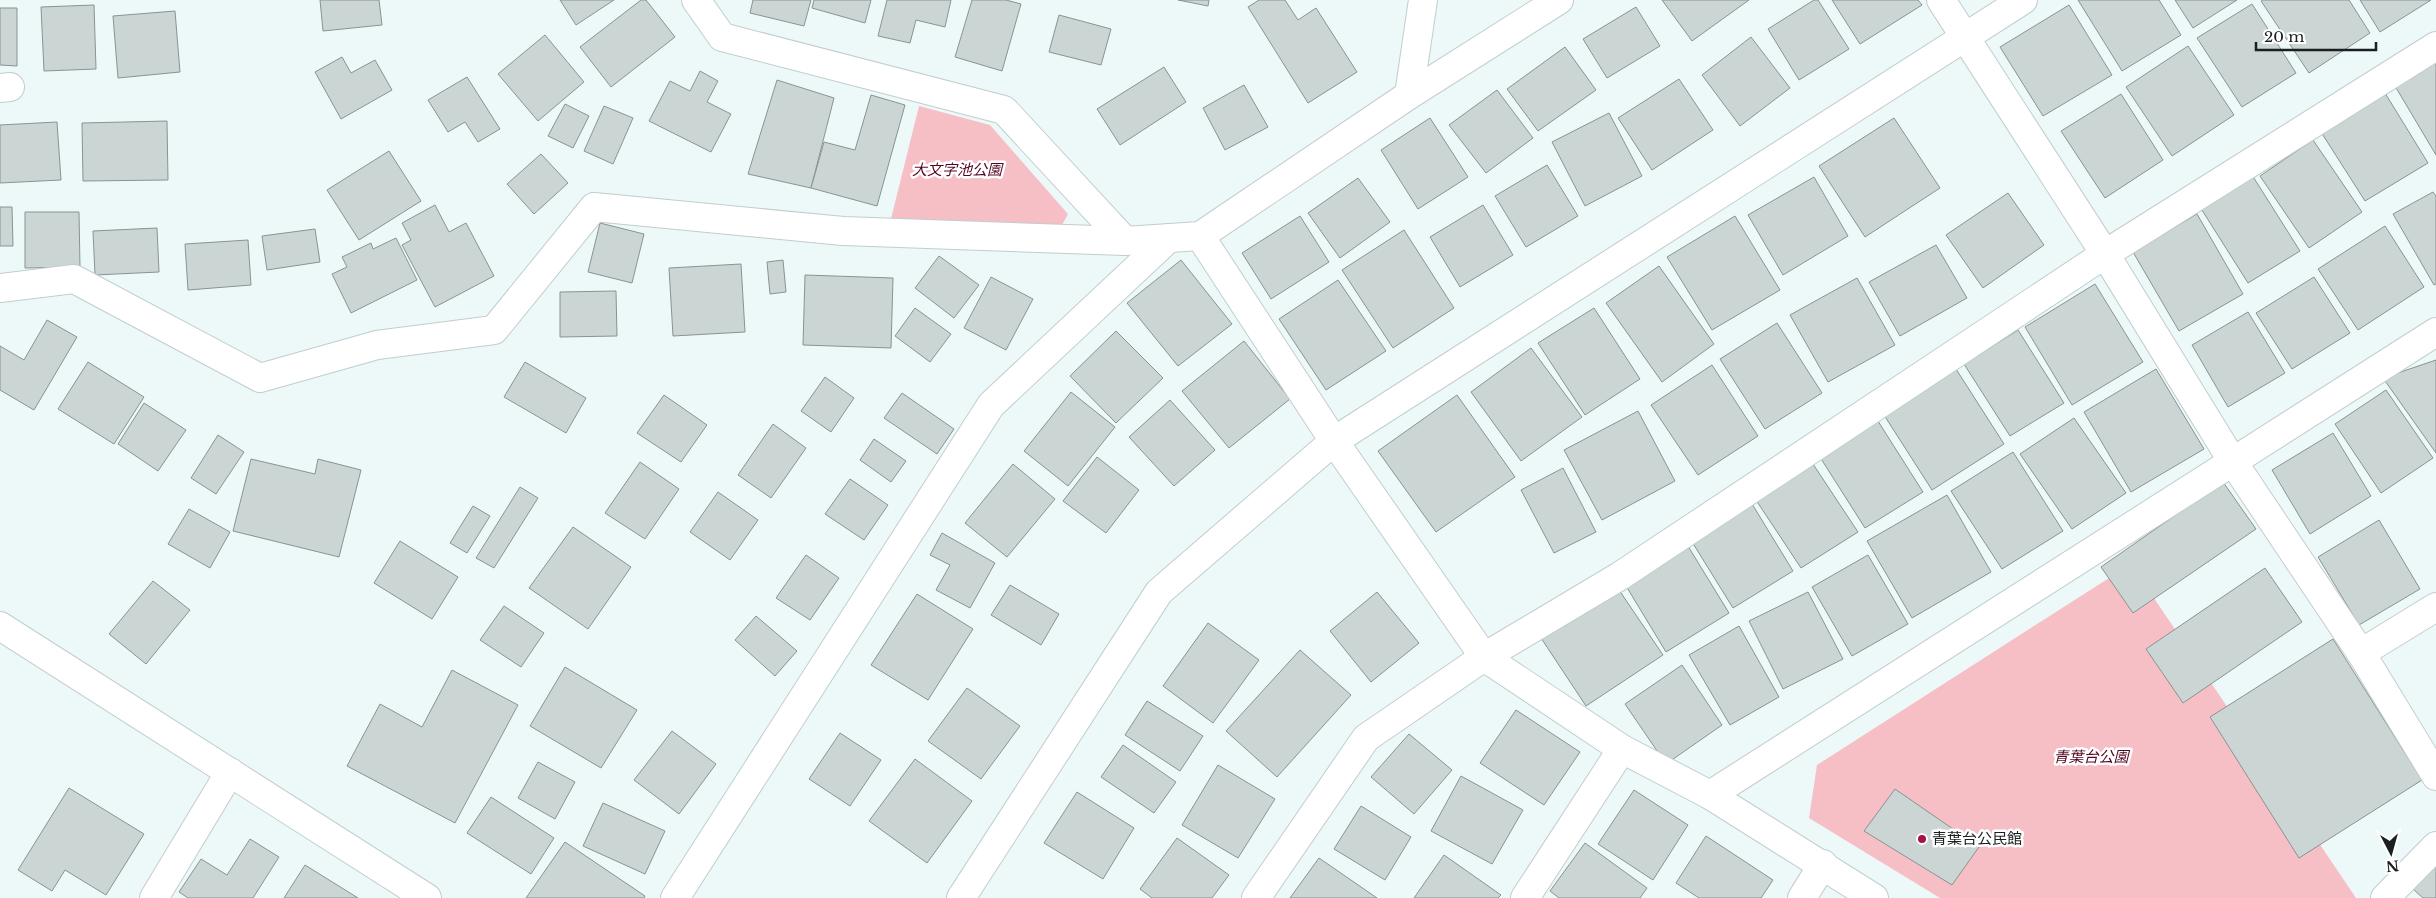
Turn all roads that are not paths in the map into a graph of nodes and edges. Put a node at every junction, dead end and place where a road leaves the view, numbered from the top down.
1 (696, 0) edge
2 (1423, 0) edge
3 (1559, 0) edge
4 (1941, 0) edge
5 (2023, 0) edge
6 (1964, 38) junction
7 (2436, 46) edge
8 (1409, 96) junction
9 (1200, 236) junction
10 (1169, 238) junction
11 (1125, 241) junction
12 (2105, 254) junction
13 (0, 288) edge
14 (2436, 332) edge
15 (1334, 440) junction
16 (2233, 462) junction
17 (2436, 607) edge
18 (0, 626) edge
19 (2361, 653) junction
20 (1484, 657) junction
21 (1622, 750) junction
22 (230, 772) junction
23 (2436, 776) edge
24 (1710, 795) junction
25 (2436, 846) edge
26 (1823, 864) junction
27 (154, 898) edge
28 (426, 898) edge
29 (675, 898) edge
30 (961, 898) edge
31 (1256, 898) edge
32 (1525, 898) edge
33 (1802, 898) edge
34 (1874, 898) edge
35 (2385, 898) edge

1 - 11 street
2 - 8 street
3 - 8 street
4 - 6 street
5 - 6 street
6 - 12 street
6 - 15 street
7 - 12 street
8 - 9 street
9 - 10 street
9 - 15 street
10 - 11 street
10 - 29 street
11 - 13 street
12 - 16 street
12 - 20 street
14 - 16 street
15 - 20 street
15 - 30 street
16 - 19 street
16 - 24 street
17 - 19 street
18 - 22 street
19 - 23 street
20 - 21 street
20 - 31 street
21 - 24 street
21 - 32 street
22 - 27 street
22 - 28 street
24 - 26 street
25 - 35 street
26 - 33 street
26 - 34 street

